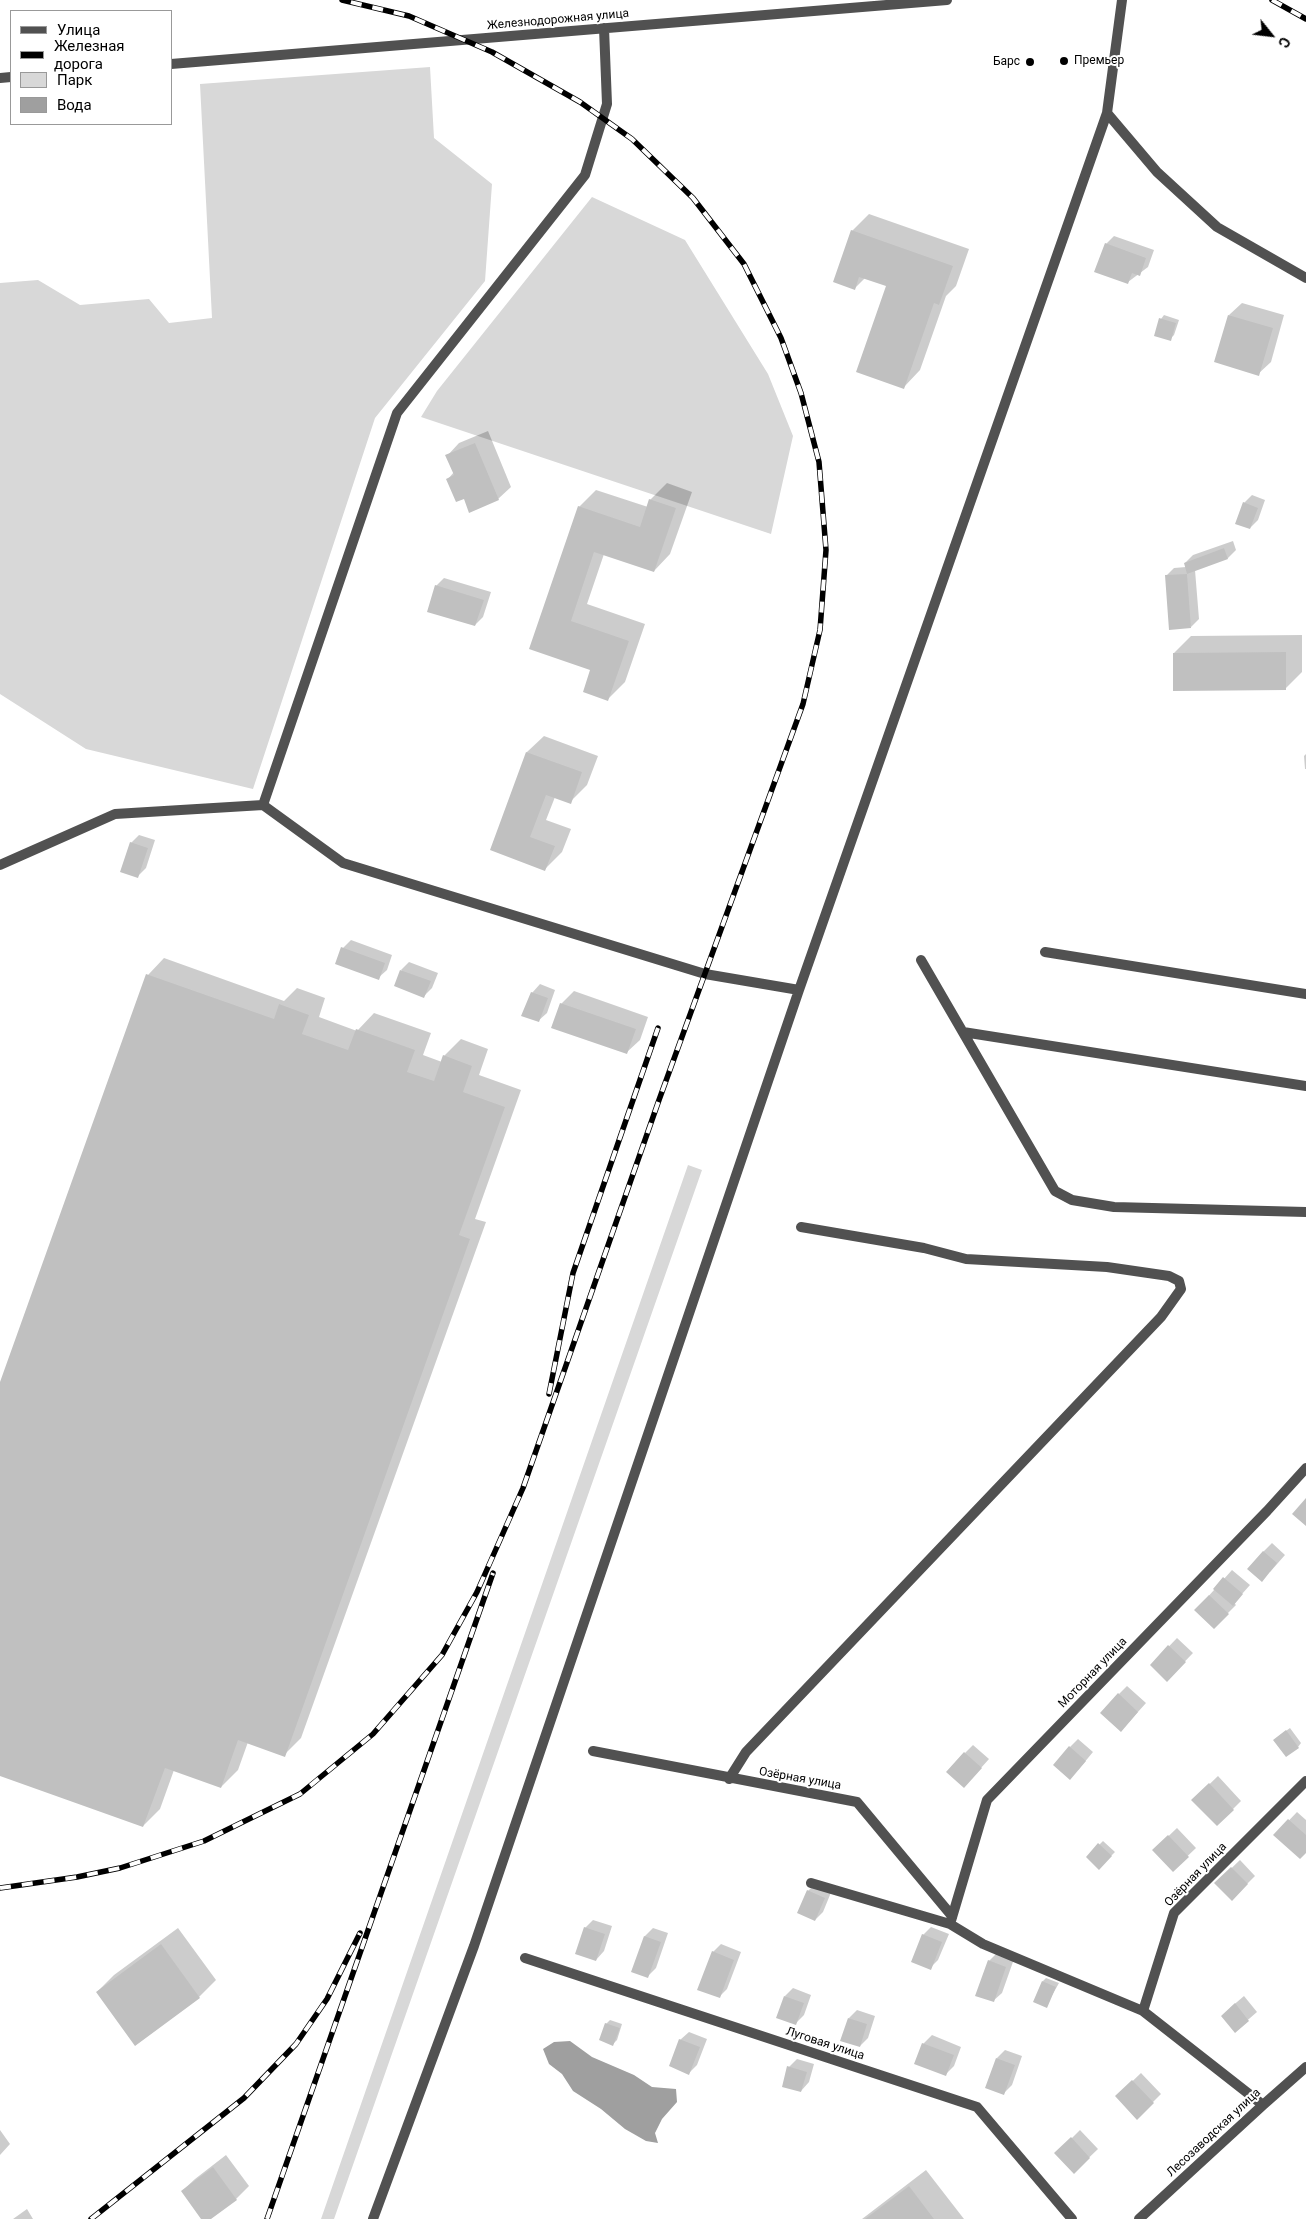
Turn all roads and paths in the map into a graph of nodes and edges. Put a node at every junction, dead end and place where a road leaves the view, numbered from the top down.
1 (947, 0) edge
2 (1122, 0) edge
3 (604, 28) junction
4 (172, 64) edge
5 (1107, 113) junction
6 (1306, 278) edge
7 (263, 805) junction
8 (0, 865) edge
9 (1045, 952) dead end
10 (921, 960) dead end
11 (799, 990) junction
12 (1306, 994) edge
13 (963, 1032) junction
14 (1306, 1086) edge
15 (1306, 1212) edge
16 (801, 1227) dead end
17 (1306, 1468) edge
18 (593, 1752) dead end
19 (728, 1779) junction
20 (1306, 1781) edge
21 (811, 1883) dead end
22 (951, 1920) junction
23 (525, 1958) dead end
24 (1143, 2011) junction
25 (1306, 2067) edge
26 (1263, 2105) junction
27 (373, 2219) edge
28 (1072, 2219) edge
29 (1140, 2219) edge

1 - 3 street, Железнодорожная улица
2 - 5 street
3 - 4 street, Железнодорожная улица
3 - 7 street
5 - 6 street
5 - 11 street
7 - 8 street
7 - 11 street
9 - 12 street
10 - 13 street
11 - 27 street
13 - 14 street
13 - 15 street
16 - 19 street
17 - 22 street, Моторная улица
18 - 19 street, Озёрная улица
19 - 22 street, Озёрная улица
20 - 24 street, Озёрная улица
21 - 22 street, Озёрная улица
22 - 24 street, Озёрная улица
23 - 28 street, Луговая улица
24 - 26 street, Озёрная улица
25 - 26 street, Лесозаводская улица
26 - 29 street, Лесозаводская улица

